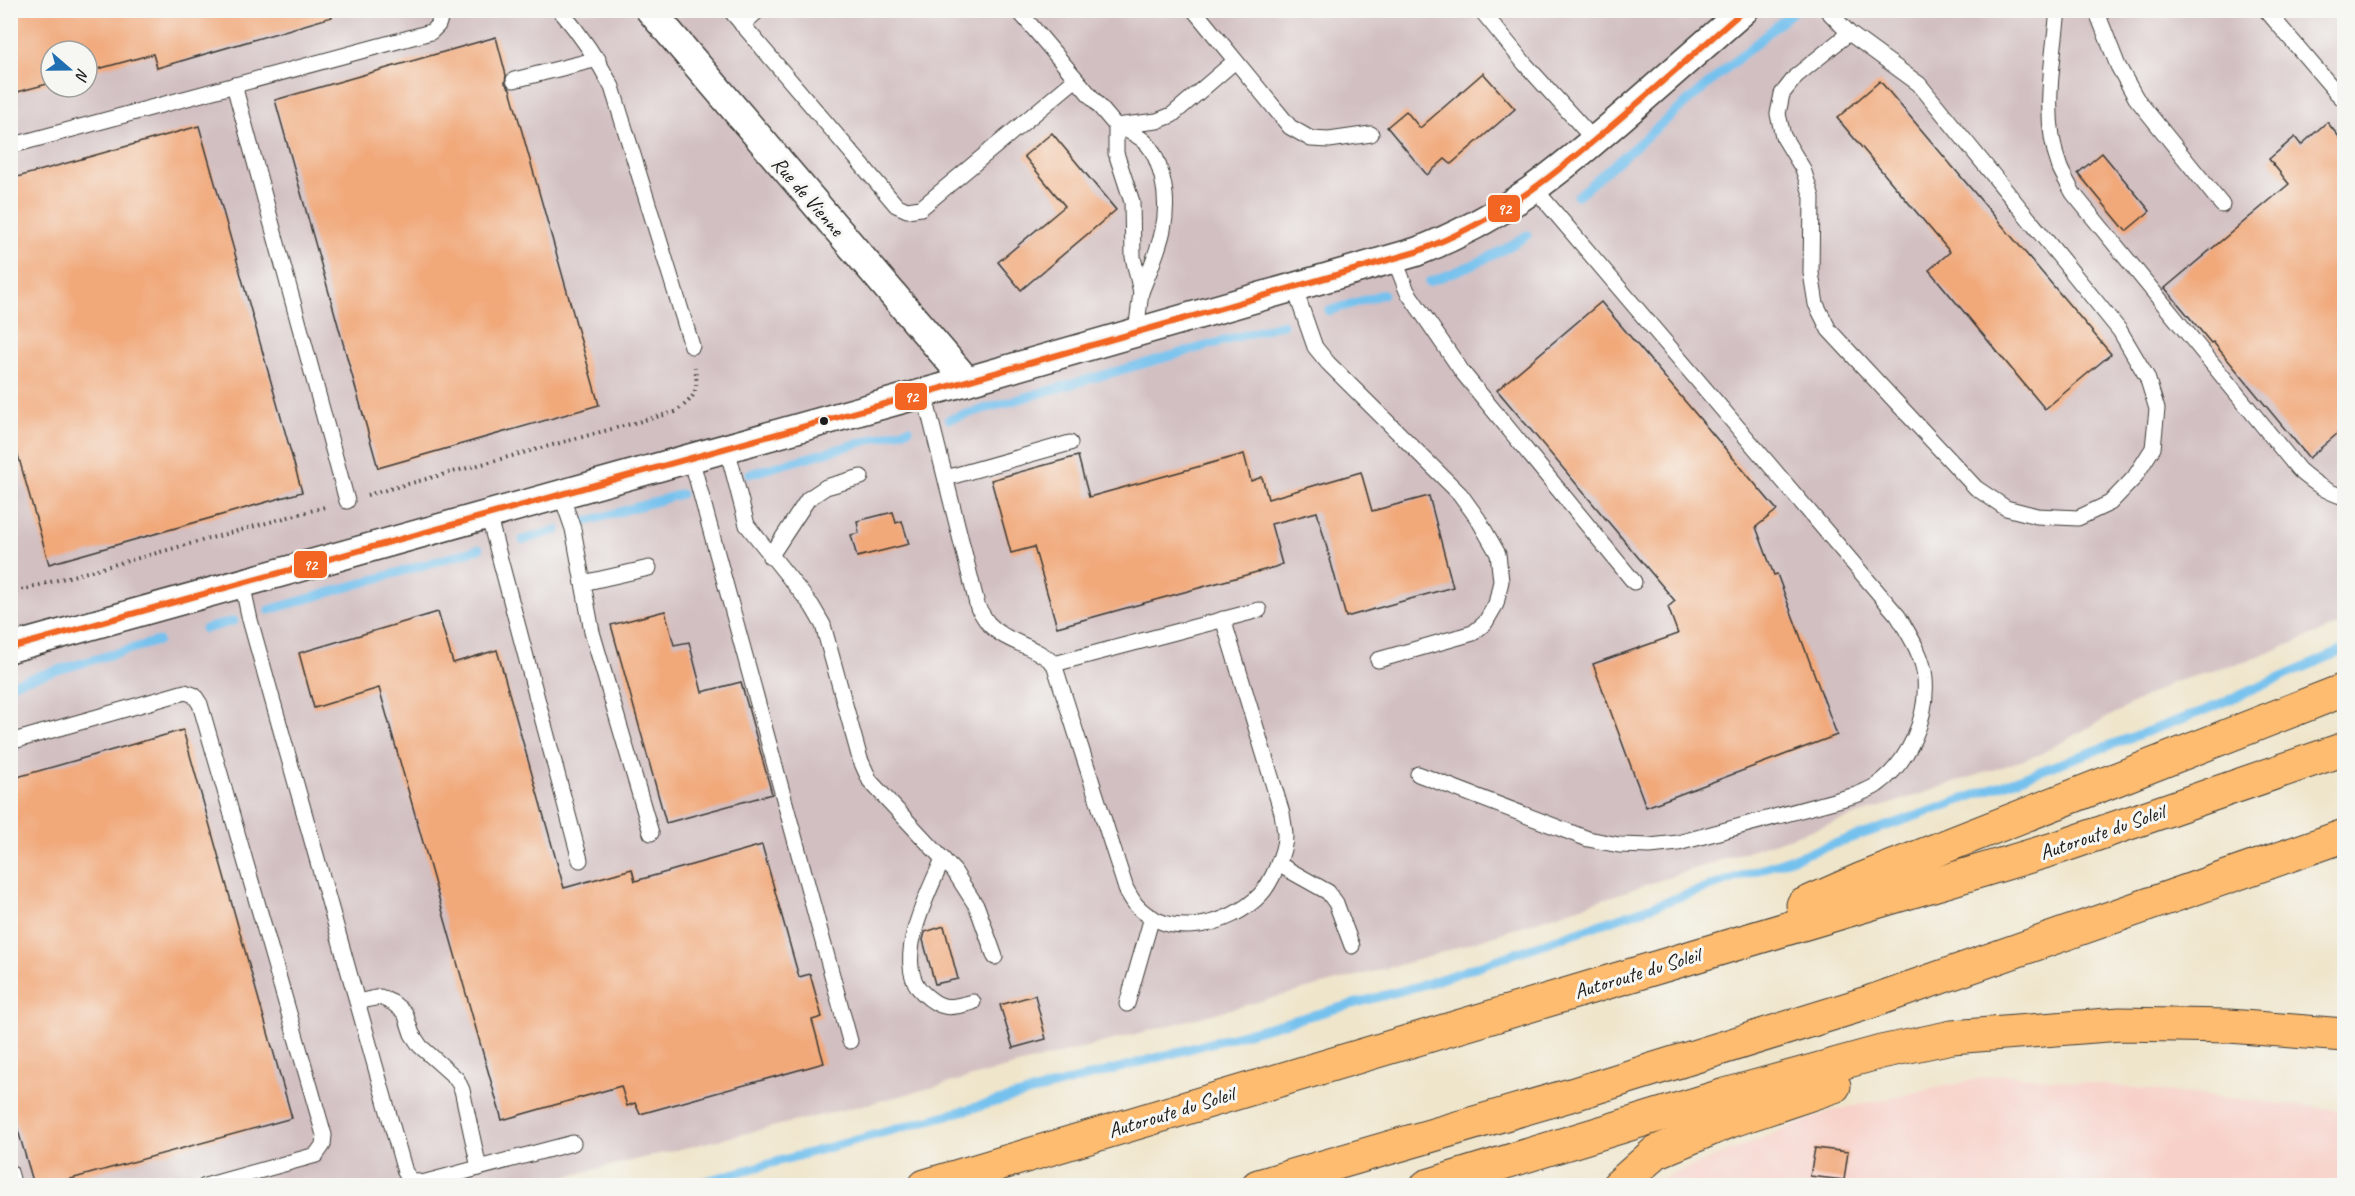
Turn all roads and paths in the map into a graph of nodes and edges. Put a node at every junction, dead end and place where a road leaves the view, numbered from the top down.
1 (443, 10) edge
2 (560, 10) edge
3 (650, 10) edge
4 (730, 10) edge
5 (759, 10) edge
6 (1018, 10) edge
7 (1194, 10) edge
8 (1481, 10) edge
9 (1744, 10) edge
10 (1827, 10) edge
11 (2058, 10) edge
12 (2096, 10) edge
13 (2266, 10) edge
14 (742, 25) junction
15 (1850, 33) junction
16 (598, 59) junction
17 (1235, 61) junction
18 (1076, 79) junction
19 (514, 80) dead end
20 (234, 85) junction
21 (2344, 100) edge
22 (1116, 126) junction
23 (1371, 134) dead end
24 (1595, 141) junction
25 (10, 146) edge
26 (1535, 189) junction
27 (2222, 205) dead end
28 (1394, 258) junction
29 (1294, 287) junction
30 (1141, 292) junction
31 (1136, 332) junction
32 (692, 346) joint
33 (967, 381) junction
34 (924, 393) junction
35 (1071, 443) dead end
36 (727, 448) junction
37 (691, 458) junction
38 (861, 477) dead end
39 (946, 478) junction
40 (561, 494) junction
41 (2344, 497) edge
42 (347, 501) junction
43 (488, 514) junction
44 (770, 556) junction
45 (649, 568) dead end
46 (1634, 582) dead end
47 (242, 583) junction
48 (583, 583) junction
49 (10, 593) edge
50 (1259, 610) dead end
51 (1223, 620) junction
52 (12, 641) edge
53 (1378, 660) dead end
54 (1054, 664) junction
55 (2344, 690) edge
56 (10, 742) edge
57 (2344, 749) edge
58 (1418, 774) dead end
59 (651, 832) dead end
60 (2344, 836) edge
61 (943, 859) junction
62 (580, 860) dead end
63 (1278, 864) junction
64 (1152, 916) junction
65 (1352, 946) dead end
66 (995, 957) dead end
67 (1675, 962) junction
68 (357, 1002) junction
69 (973, 1002) dead end
70 (1127, 1004) dead end
71 (2064, 1027) junction
72 (2344, 1035) edge
73 (850, 1041) dead end
74 (1574, 1094) junction
75 (573, 1143) dead end
76 (479, 1168) junction
77 (10, 1172) edge
78 (14, 1185) edge
79 (205, 1185) edge
80 (925, 1185) edge
81 (1258, 1185) edge
82 (1314, 1185) edge
83 (1427, 1185) edge
84 (1618, 1185) edge

1 - 20 lane
2 - 16 lane
3 - 33 street, Rue de Vienne
4 - 14 lane
5 - 14 lane
6 - 18 lane
7 - 17 lane
8 - 24 lane
9 - 24 street
10 - 15 lane
11 - 41 lane
12 - 27 lane
13 - 21 lane
14 - 18 lane
15 - 15 lane
16 - 19 lane
16 - 32 lane
17 - 22 lane
17 - 23 lane
18 - 22 lane
20 - 25 lane
20 - 42 lane
22 - 30 lane
22 - 30 lane
24 - 26 street
26 - 28 street
26 - 58 lane
28 - 29 street
28 - 46 lane
29 - 31 street
29 - 53 lane
30 - 31 lane
31 - 33 street
32 - 42 path
33 - 34 street
34 - 36 street
34 - 39 lane
35 - 39 lane
36 - 37 street
36 - 44 lane
37 - 40 street
37 - 73 lane
38 - 44 lane
39 - 54 lane
40 - 43 street
40 - 48 lane
42 - 49 path
43 - 47 street
43 - 62 lane
44 - 61 lane
45 - 48 lane
47 - 52 street
47 - 68 lane
48 - 59 lane
50 - 51 lane
51 - 54 lane
51 - 63 lane
54 - 64 lane
55 - 67 main road
56 - 79 lane
57 - 67 main road, Autoroute du Soleil
60 - 74 main road
61 - 66 lane
61 - 69 lane
63 - 64 lane
63 - 65 lane
64 - 70 lane
67 - 80 main road, Autoroute du Soleil
68 - 76 lane
68 - 76 lane
71 - 72 main road
71 - 83 main road
71 - 84 main road
74 - 81 main road
74 - 82 main road
75 - 76 lane
77 - 78 lane

